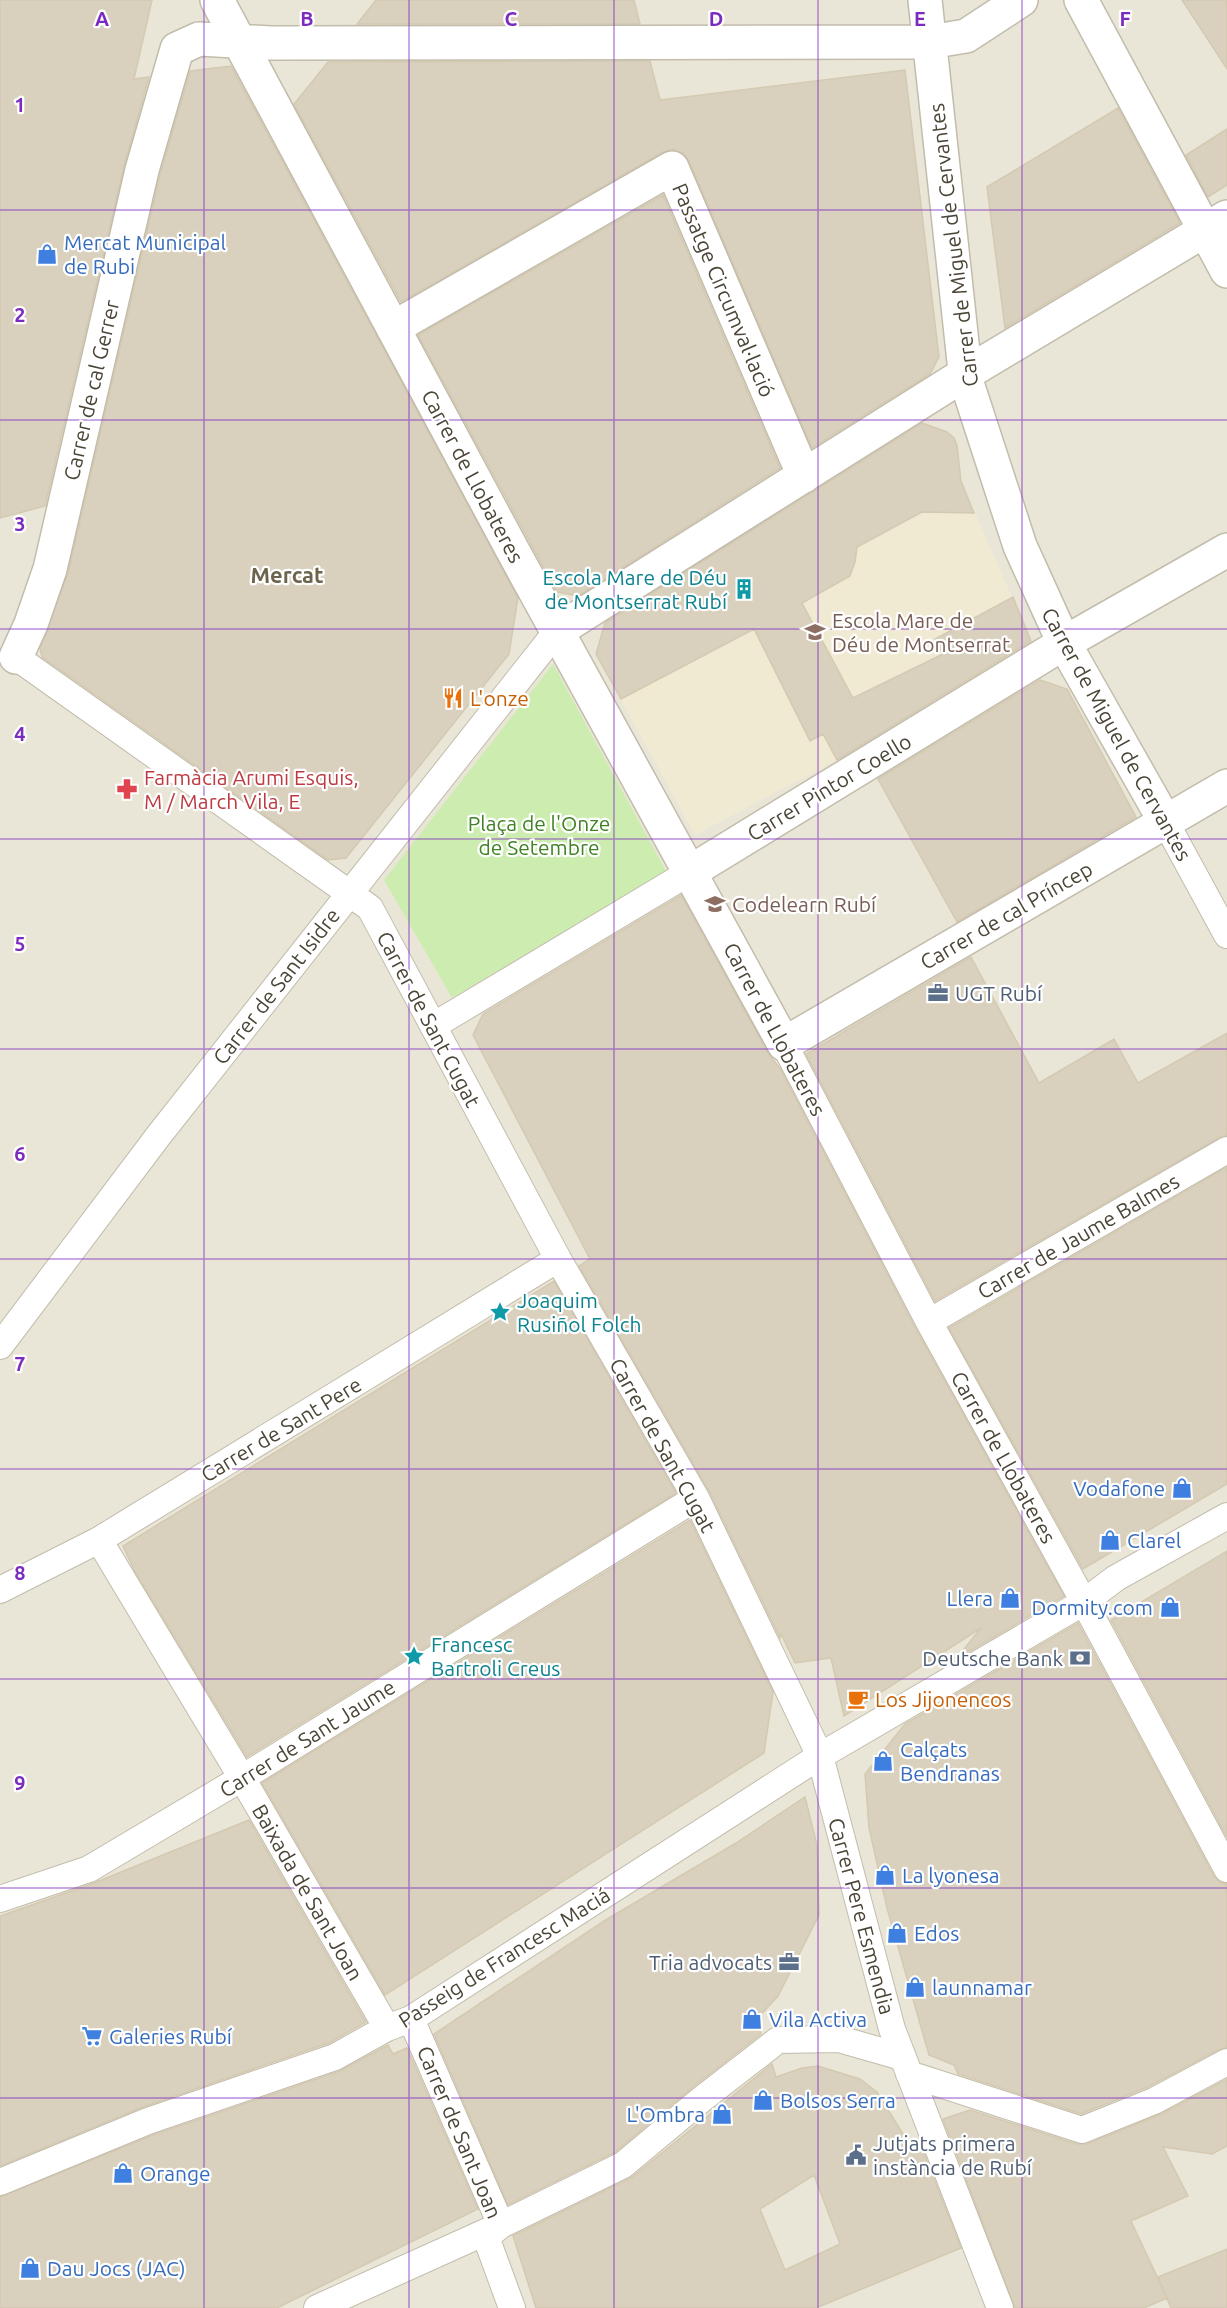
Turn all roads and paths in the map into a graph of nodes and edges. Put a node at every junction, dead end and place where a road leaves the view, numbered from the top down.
1 (217, 0) edge
2 (925, 0) edge
3 (1021, 0) edge
4 (1081, 0) edge
5 (239, 41) junction
6 (929, 42) junction
7 (1216, 224) edge
8 (1227, 271) edge
9 (393, 328) junction
10 (965, 374) junction
11 (804, 476) junction
12 (1227, 550) edge
13 (557, 631) junction
14 (1064, 643) junction
15 (5, 654) edge
16 (1227, 786) edge
17 (1166, 823) junction
18 (690, 872) junction
19 (350, 893) junction
20 (1227, 935) edge
21 (433, 1026) junction
22 (784, 1044) junction
23 (1227, 1150) edge
24 (558, 1259) junction
25 (930, 1322) junction
26 (0, 1346) edge
27 (696, 1498) junction
28 (1227, 1516) edge
29 (99, 1540) junction
30 (0, 1590) edge
31 (1084, 1602) junction
32 (820, 1756) junction
33 (242, 1778) junction
34 (1227, 1869) edge
35 (0, 1899) edge
36 (411, 2019) junction
37 (387, 2028) junction
38 (1227, 2062) edge
39 (906, 2066) junction
40 (0, 2182) edge
41 (501, 2225) junction
42 (317, 2308) edge
43 (512, 2308) edge
44 (1000, 2308) edge

1 - 5 street, Carrer de Llobateres
2 - 6 street, Carrer de Miguel de Cervantes
3 - 6 street, Carrer de cal Gerrer
4 - 7 street
5 - 6 street, Carrer de cal Gerrer
5 - 9 street, Carrer de Llobateres
5 - 15 street, Carrer de cal Gerrer
6 - 10 street, Carrer de Miguel de Cervantes
7 - 8 street
7 - 10 street
9 - 11 street, Passatge Circumval·lació
9 - 13 street, Carrer de Llobateres
10 - 11 street
10 - 14 street, Carrer de Miguel de Cervantes
11 - 13 street
12 - 14 street, Carrer Pintor Coello
13 - 18 street, Carrer de Llobateres
13 - 19 street, Carrer de Sant Isidre
14 - 17 street, Carrer de Miguel de Cervantes
14 - 18 street, Carrer Pintor Coello
15 - 19 street, Carrer de Sant Cugat
16 - 17 street, Carrer de cal Príncep
17 - 20 street, Carrer de Miguel de Cervantes
17 - 22 street, Carrer de cal Príncep
18 - 21 street, Carrer Pintor Coello
18 - 22 street, Carrer de Llobateres
19 - 21 street, Carrer de Sant Cugat
19 - 26 street, Carrer de Sant Isidre
21 - 24 street, Carrer de Sant Cugat
22 - 25 street, Carrer de Llobateres
23 - 25 street, Carrer de Jaume Balmes
24 - 27 street, Carrer de Sant Cugat
24 - 29 street, Carrer de Sant Pere
25 - 31 street, Carrer de Llobateres
27 - 32 street, Carrer de Sant Cugat
27 - 33 street, Carrer de Sant Jaume
28 - 31 street, Passeig de Francesc Maciá
29 - 30 street, Carrer de Sant Pere
29 - 33 street, Baixada de Sant Joan
31 - 32 street, Passeig de Francesc Maciá
31 - 34 street, Carrer de Llobateres
32 - 36 street, Passeig de Francesc Maciá
32 - 39 street, Carrer Pere Esmendia
33 - 35 street, Carrer de Sant Jaume
33 - 37 street, Baixada de Sant Joan
36 - 37 street, Passeig de Francesc Maciá
36 - 41 street, Carrer de Sant Joan
37 - 40 street, Passeig de Francesc Maciá
38 - 39 street
39 - 41 street
39 - 44 street, Carrer Pere Esmendia
41 - 42 street
41 - 43 street, Carrer de Sant Joan

